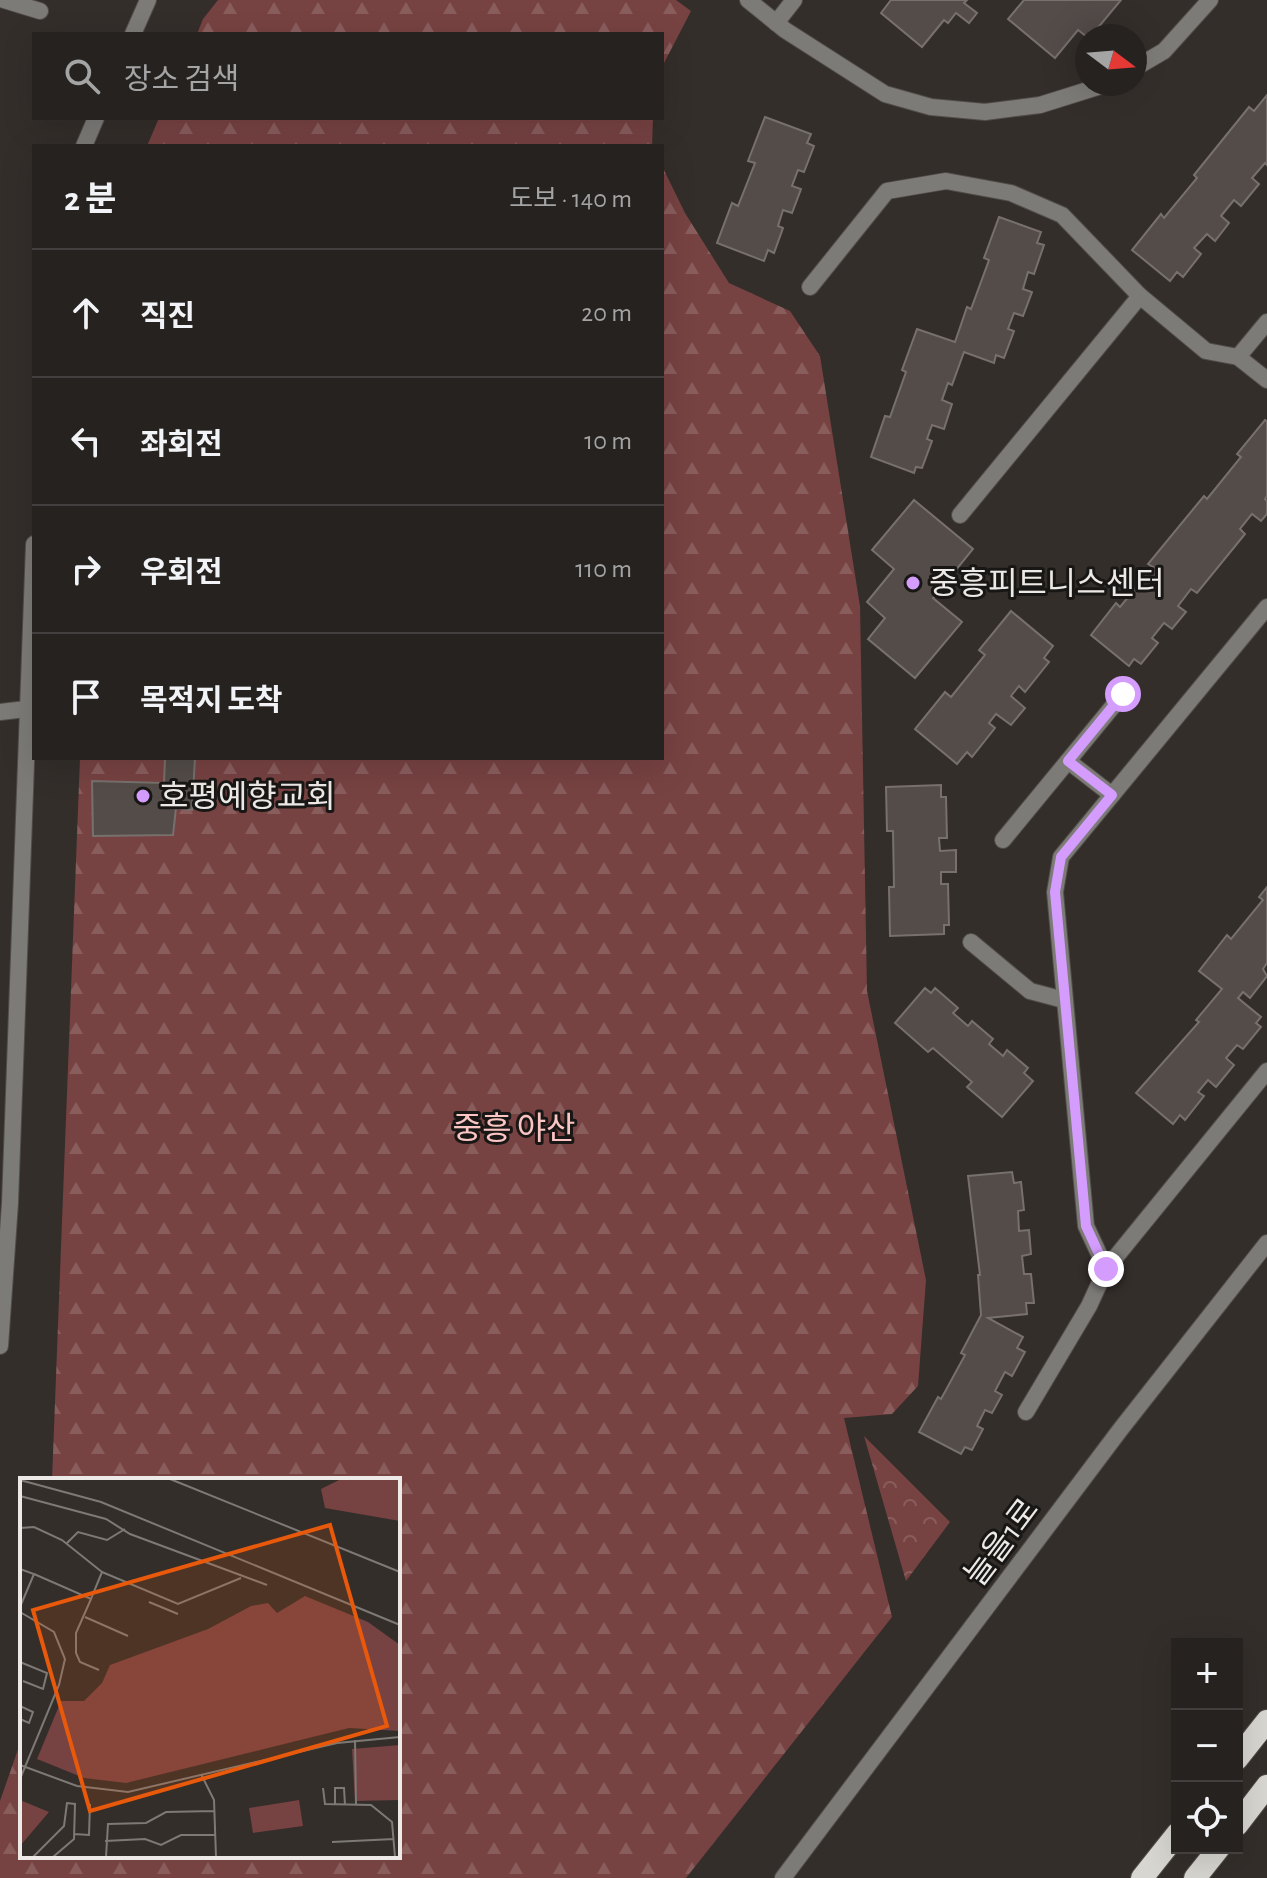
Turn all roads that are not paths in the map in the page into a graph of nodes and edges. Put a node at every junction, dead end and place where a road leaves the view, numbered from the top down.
1 (4, 0) edge
2 (148, 0) edge
3 (748, 0) edge
4 (794, 0) edge
5 (1210, 0) edge
6 (40, 11) dead end
7 (776, 23) junction
8 (134, 32) edge
9 (1147, 61) edge
10 (1075, 94) edge
11 (95, 120) edge
12 (85, 144) edge
13 (810, 287) dead end
14 (1140, 296) junction
15 (1267, 322) edge
16 (1238, 357) junction
17 (1267, 380) edge
18 (960, 515) dead end
19 (32, 585) edge
20 (1267, 607) edge
21 (1123, 694) dead end
22 (26, 709) junction
23 (0, 712) edge
24 (1068, 761) junction
25 (1112, 795) junction
26 (1003, 840) dead end
27 (971, 942) dead end
28 (1064, 1000) junction
29 (1267, 1071) edge
30 (1267, 1243) edge
31 (1106, 1269) junction
32 (0, 1346) edge
33 (1026, 1412) dead end
34 (1266, 1723) edge
35 (1243, 1752) edge
36 (1267, 1786) edge
37 (1243, 1817) edge
38 (1171, 1842) edge
39 (1214, 1854) edge
40 (783, 1878) edge
41 (1142, 1878) edge
42 (1195, 1878) edge

1 - 6 street
2 - 8 street
3 - 7 street
4 - 7 street
5 - 9 street
7 - 10 street
11 - 12 street
13 - 14 street
14 - 16 street
14 - 18 street
15 - 16 street
16 - 17 street
19 - 22 street
20 - 25 street
21 - 24 street
22 - 23 street
22 - 32 street
24 - 25 street
24 - 26 street
25 - 28 street
27 - 28 street
28 - 31 street
29 - 31 street
30 - 40 street, 늘을1로
31 - 33 street
34 - 35 highway
36 - 37 highway
38 - 41 highway
39 - 42 highway

